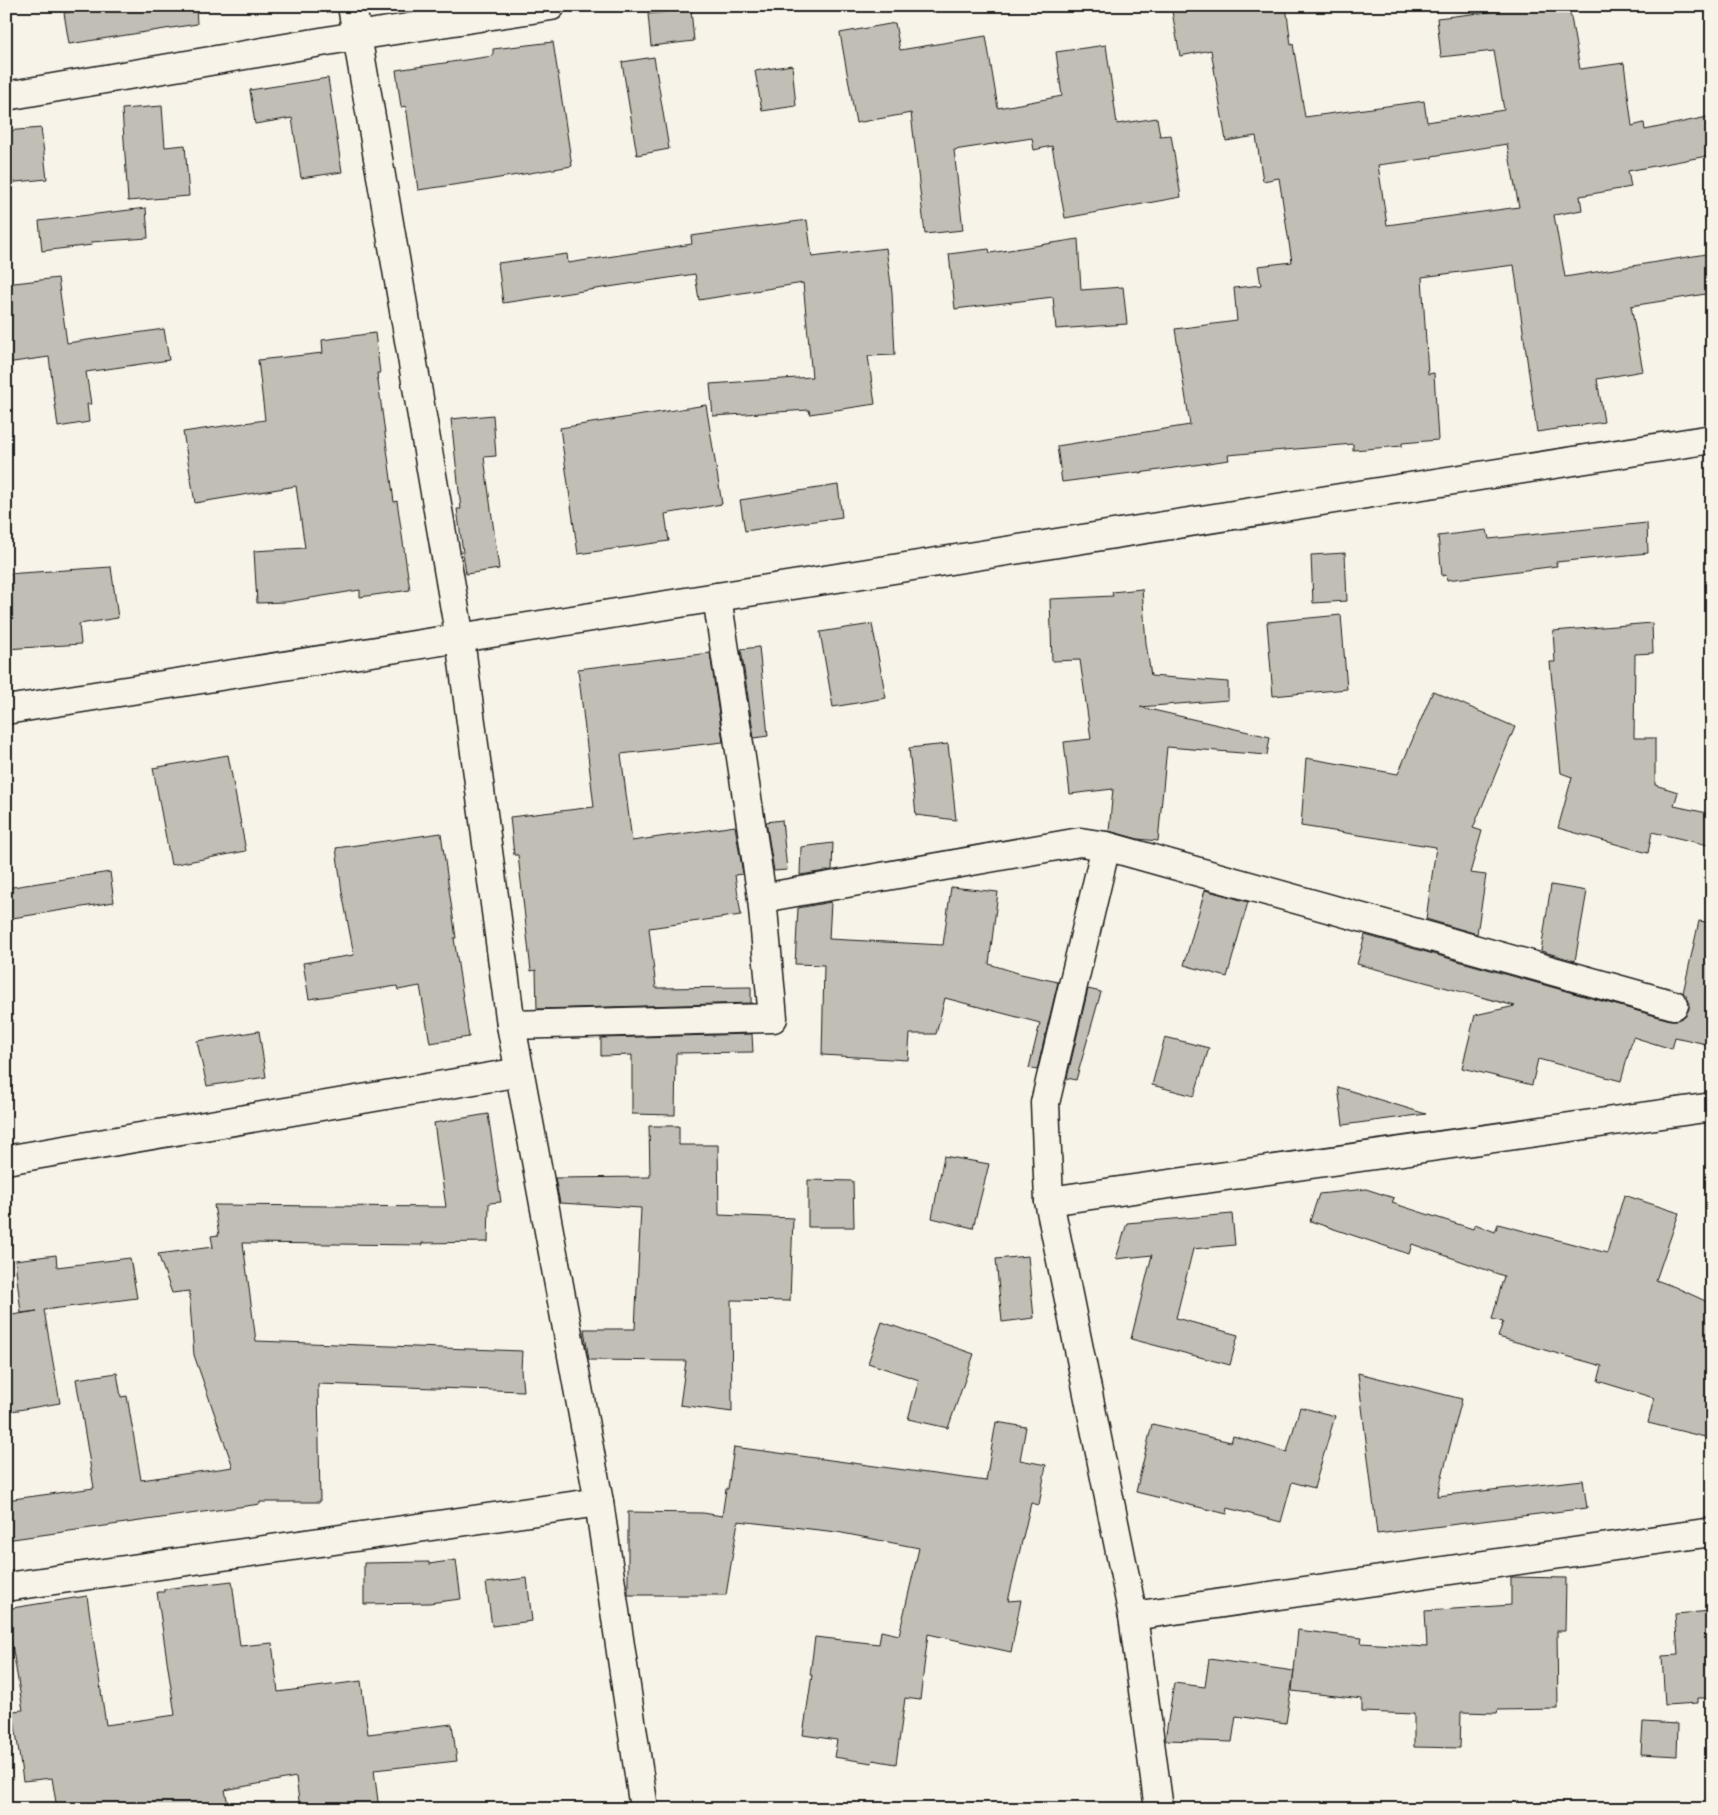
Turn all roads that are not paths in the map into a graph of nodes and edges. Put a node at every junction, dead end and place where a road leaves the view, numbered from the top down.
1 (352, 6) edge
2 (550, 6) edge
3 (356, 36) junction
4 (6, 96) edge
5 (1712, 439) edge
6 (717, 597) junction
7 (460, 639) junction
8 (6, 710) edge
9 (1106, 846) junction
10 (762, 898) junction
11 (1674, 1005) dead end
12 (511, 1025) junction
13 (520, 1072) junction
14 (1712, 1107) edge
15 (6, 1160) edge
16 (1049, 1201) junction
17 (598, 1502) junction
18 (1712, 1532) edge
19 (6, 1587) edge
20 (1133, 1616) junction
21 (644, 1809) edge
22 (1159, 1809) edge

1 - 3 street
2 - 3 street
3 - 4 street
3 - 7 street
5 - 6 street
6 - 7 street
6 - 10 street
7 - 8 street
7 - 12 street
9 - 10 street
9 - 11 street
9 - 16 street
10 - 12 street
12 - 13 street
13 - 15 street
13 - 17 street
14 - 16 street
16 - 20 street
17 - 19 street
17 - 21 street
18 - 20 street
20 - 22 street

